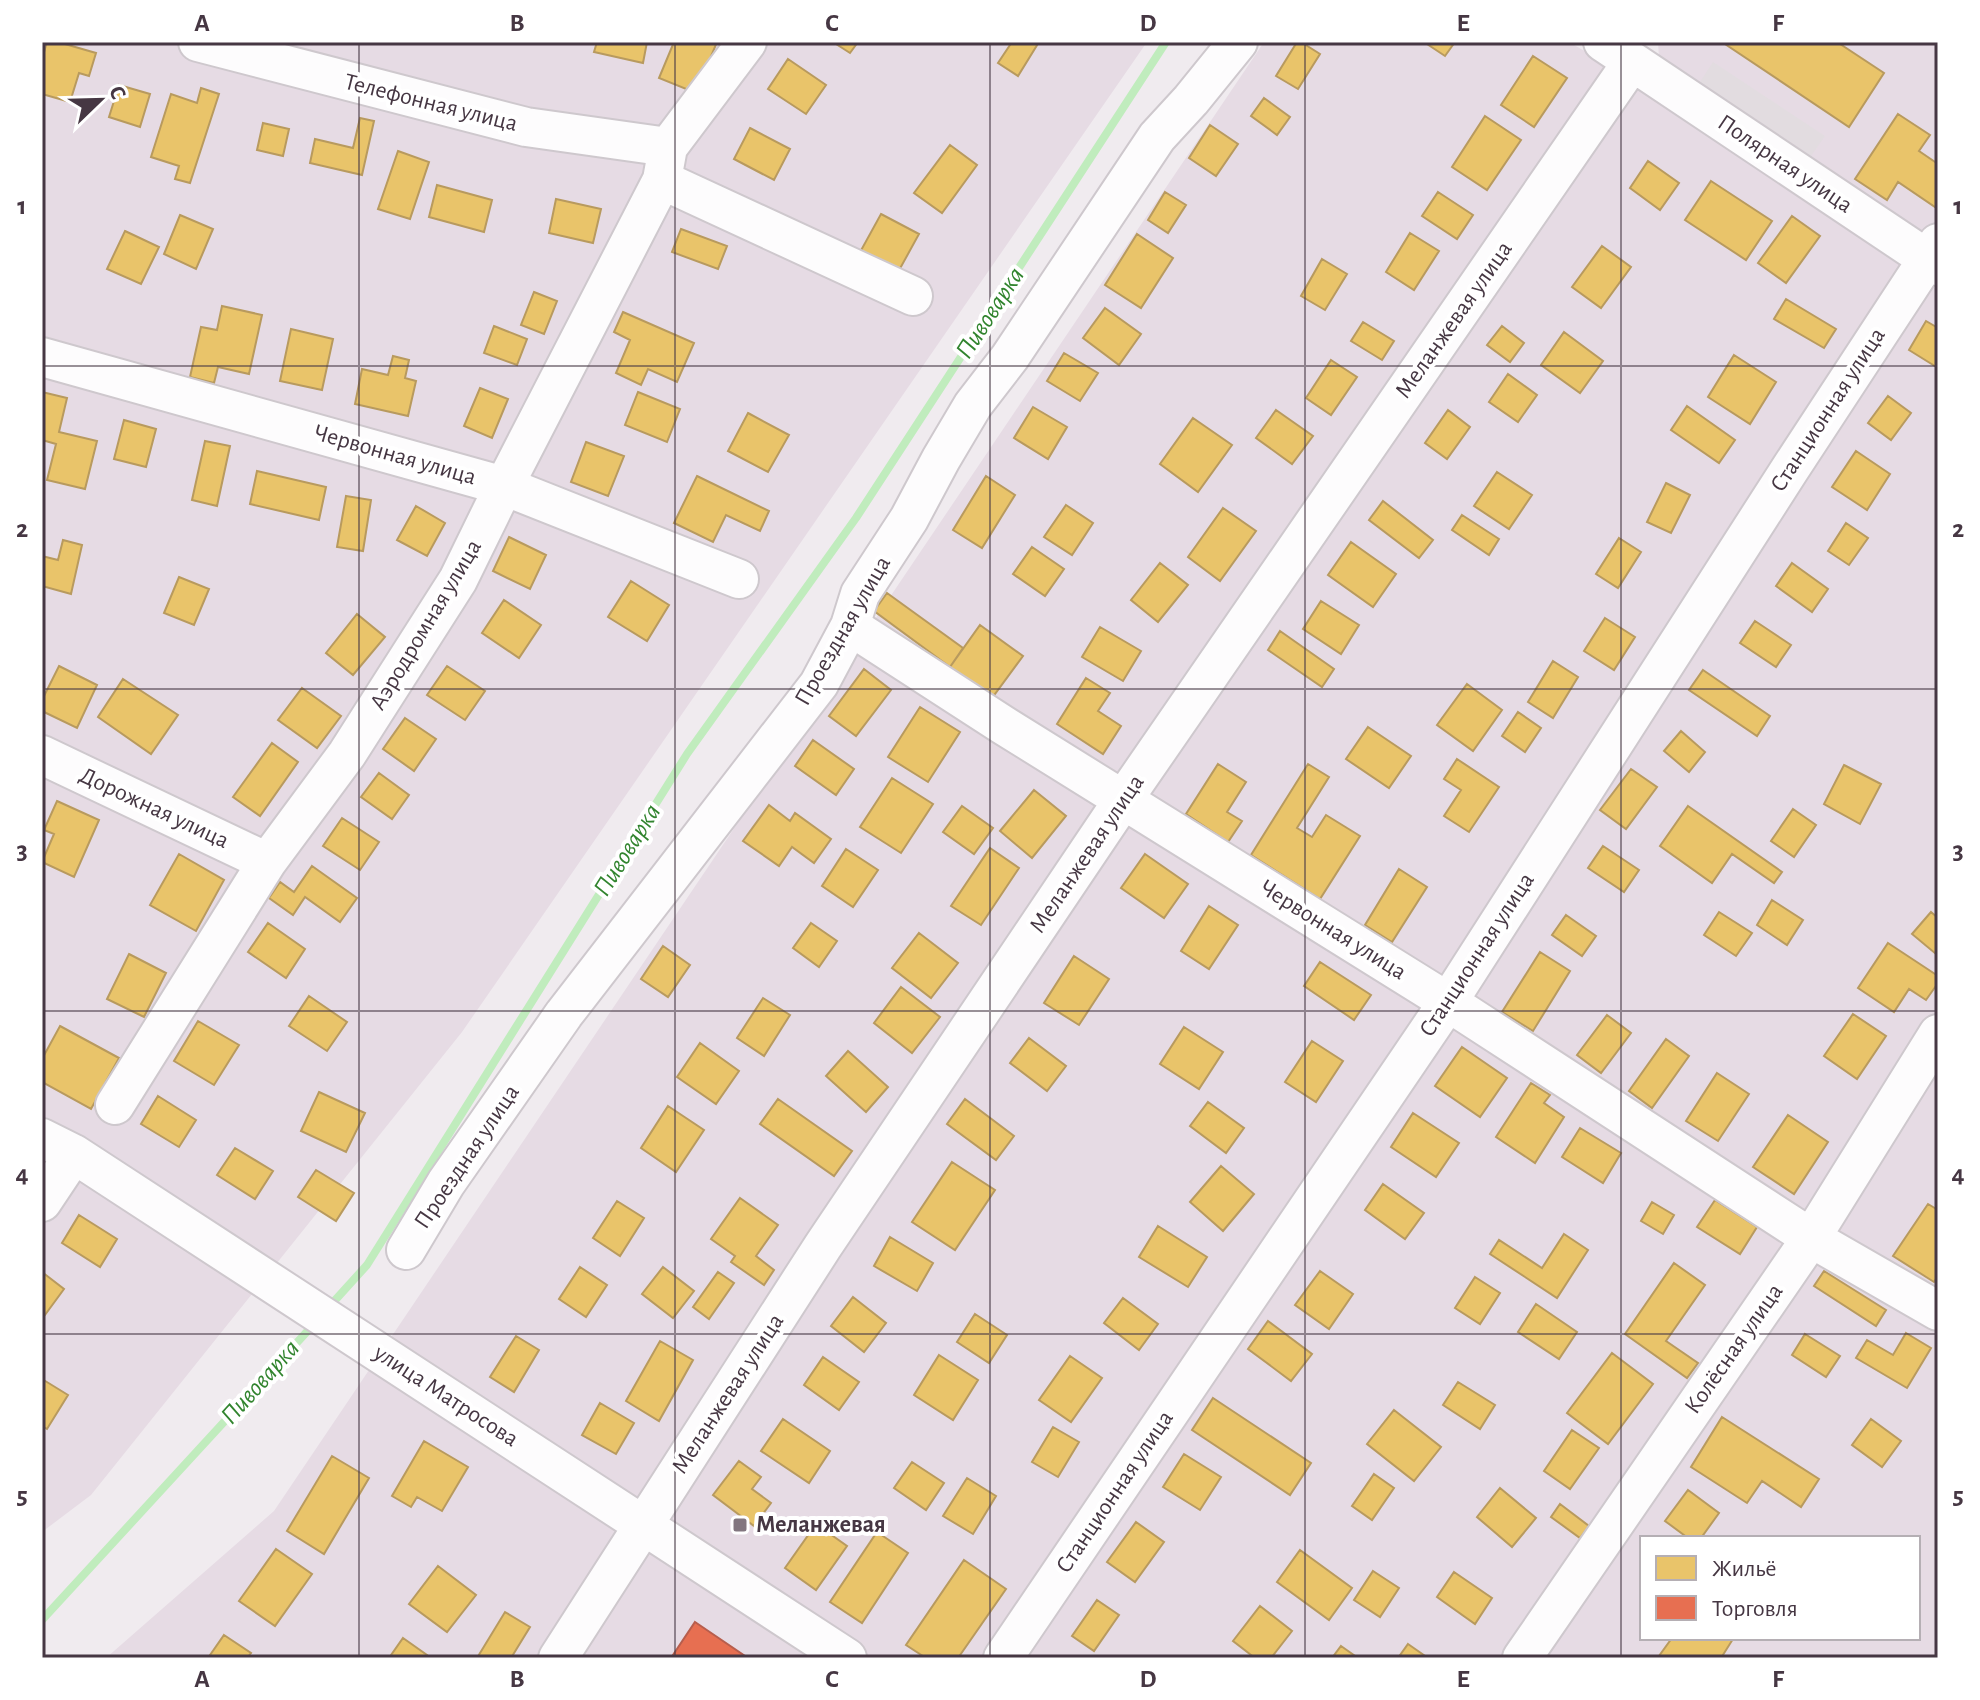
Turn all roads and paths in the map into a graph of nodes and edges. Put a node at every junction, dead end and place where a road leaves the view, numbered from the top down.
1 (198, 42) edge
2 (747, 42) edge
3 (1238, 42) edge
4 (1623, 49) edge
5 (665, 164) junction
6 (1934, 256) edge
7 (913, 296) dead end
8 (42, 357) edge
9 (504, 486) junction
10 (739, 579) dead end
11 (850, 626) junction
12 (42, 755) edge
13 (1123, 800) junction
14 (267, 862) junction
15 (1448, 1002) junction
16 (1938, 1034) edge
17 (115, 1105) dead end
18 (58, 1146) edge
19 (42, 1202) edge
20 (1811, 1238) junction
21 (406, 1250) dead end
22 (1938, 1311) edge
23 (644, 1526) junction
24 (558, 1658) edge
25 (847, 1658) edge
26 (1003, 1658) edge
27 (1522, 1658) edge

1 - 5 street, Телефонная улица
2 - 5 street, Аэродромная улица
3 - 11 street, Проездная улица
4 - 6 street, Полярная улица
4 - 13 street, Меланжевая улица
5 - 7 street, Телефонная улица
5 - 9 street, Аэродромная улица
6 - 15 street, Станционная улица
8 - 9 street, Червонная улица
9 - 10 street, Червонная улица
9 - 14 street, Аэродромная улица
11 - 13 street, Червонная улица
11 - 21 street, Проездная улица
12 - 14 street, Дорожная улица
13 - 15 street, Червонная улица
13 - 23 street, Меланжевая улица
14 - 17 street, Аэродромная улица
15 - 20 street, Червонная улица
15 - 26 street, Станционная улица
16 - 20 street, Колёсная улица
18 - 19 street
18 - 23 street, улица Матросова
20 - 22 street, Червонная улица
20 - 27 street, Колёсная улица
23 - 24 street, Меланжевая улица
23 - 25 street, улица Матросова

